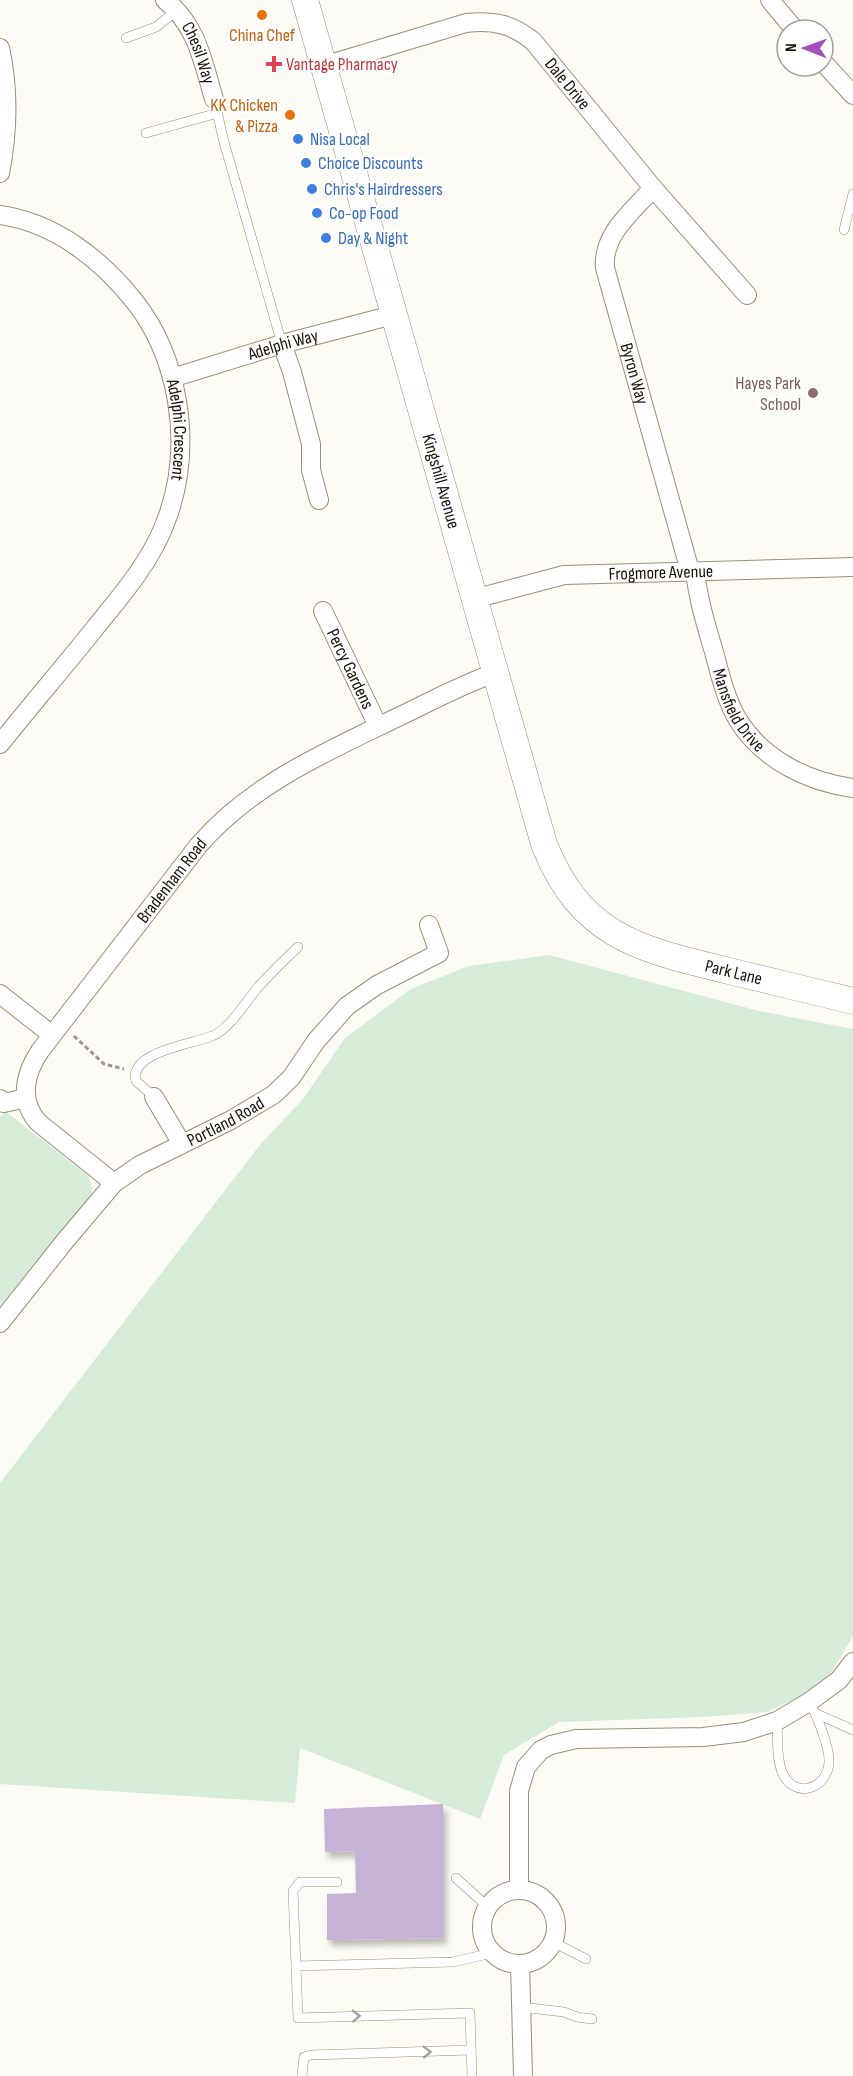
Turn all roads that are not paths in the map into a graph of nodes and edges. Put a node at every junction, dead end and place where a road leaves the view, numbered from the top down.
1 (305, 0) edge
2 (770, 0) edge
3 (171, 5) edge
4 (785, 18) edge
5 (126, 38) dead end
6 (0, 48) edge
7 (323, 66) junction
8 (835, 75) edge
9 (853, 95) edge
10 (216, 106) junction
11 (146, 133) dead end
12 (0, 173) edge
13 (653, 188) junction
14 (853, 194) edge
15 (0, 215) edge
16 (843, 230) dead end
17 (747, 295) dead end
18 (393, 315) junction
19 (282, 344) junction
20 (172, 378) junction
21 (319, 500) dead end
22 (853, 567) edge
23 (693, 572) junction
24 (474, 599) junction
25 (323, 611) dead end
26 (495, 673) junction
27 (378, 726) junction
28 (4, 732) edge
29 (853, 788) edge
30 (429, 925) dead end
31 (618, 937) joint
32 (298, 947) dead end
33 (0, 994) edge
34 (853, 1001) edge
35 (56, 1030) junction
36 (154, 1097) joint
37 (26, 1098) junction
38 (0, 1099) edge
39 (182, 1144) junction
40 (114, 1183) junction
41 (0, 1323) edge
42 (853, 1662) edge
43 (813, 1708) junction
44 (777, 1721) junction
45 (853, 1730) edge
46 (456, 1878) dead end
47 (337, 1882) dead end
48 (519, 1889) junction
49 (488, 1906) junction
50 (553, 1942) junction
51 (492, 1953) junction
52 (586, 1959) dead end
53 (520, 1964) junction
54 (296, 1966) junction
55 (521, 2007) junction
56 (592, 2019) dead end
57 (471, 2050) junction
58 (302, 2076) edge
59 (472, 2076) edge
60 (523, 2076) edge

1 - 7 street, Kingshill Avenue
2 - 4 street
3 - 5 lane, Chesil Way
3 - 10 street, Chesil Way
6 - 12 street
7 - 13 street, Dale Drive
7 - 18 street, Kingshill Avenue
8 - 9 street
10 - 11 lane
10 - 19 lane
13 - 17 street, Dale Drive
13 - 23 street, Byron Way
14 - 16 lane
15 - 20 street, Adelphi Crescent
18 - 19 street, Adelphi Way
18 - 24 street, Kingshill Avenue
19 - 20 street, Adelphi Way
19 - 21 street
20 - 28 street, Adelphi Crescent
22 - 23 street, Frogmore Avenue
23 - 24 street, Frogmore Avenue
23 - 29 street, Mansfield Drive
24 - 26 street, Kingshill Avenue
25 - 27 street, Percy Gardens
26 - 27 street, Bradenham Road
26 - 31 street, Kingshill Avenue
27 - 35 street, Bradenham Road
30 - 39 street, Portland Road
31 - 34 street, Park Lane
32 - 36 lane
33 - 35 street
35 - 37 street, Bradenham Road
36 - 39 street
37 - 38 street
37 - 40 street
39 - 40 street, Portland Road
40 - 41 street, Portland Road
42 - 43 street
43 - 44 street
43 - 44 lane
43 - 45 lane
44 - 48 street
46 - 49 lane
47 - 54 lane
48 - 49 street
48 - 50 street
49 - 51 street
50 - 52 lane
50 - 53 street
51 - 53 street
51 - 54 lane
53 - 55 street
54 -> 57 lane
55 - 56 lane
55 - 60 street
58 -> 57 lane
57 - 59 lane

